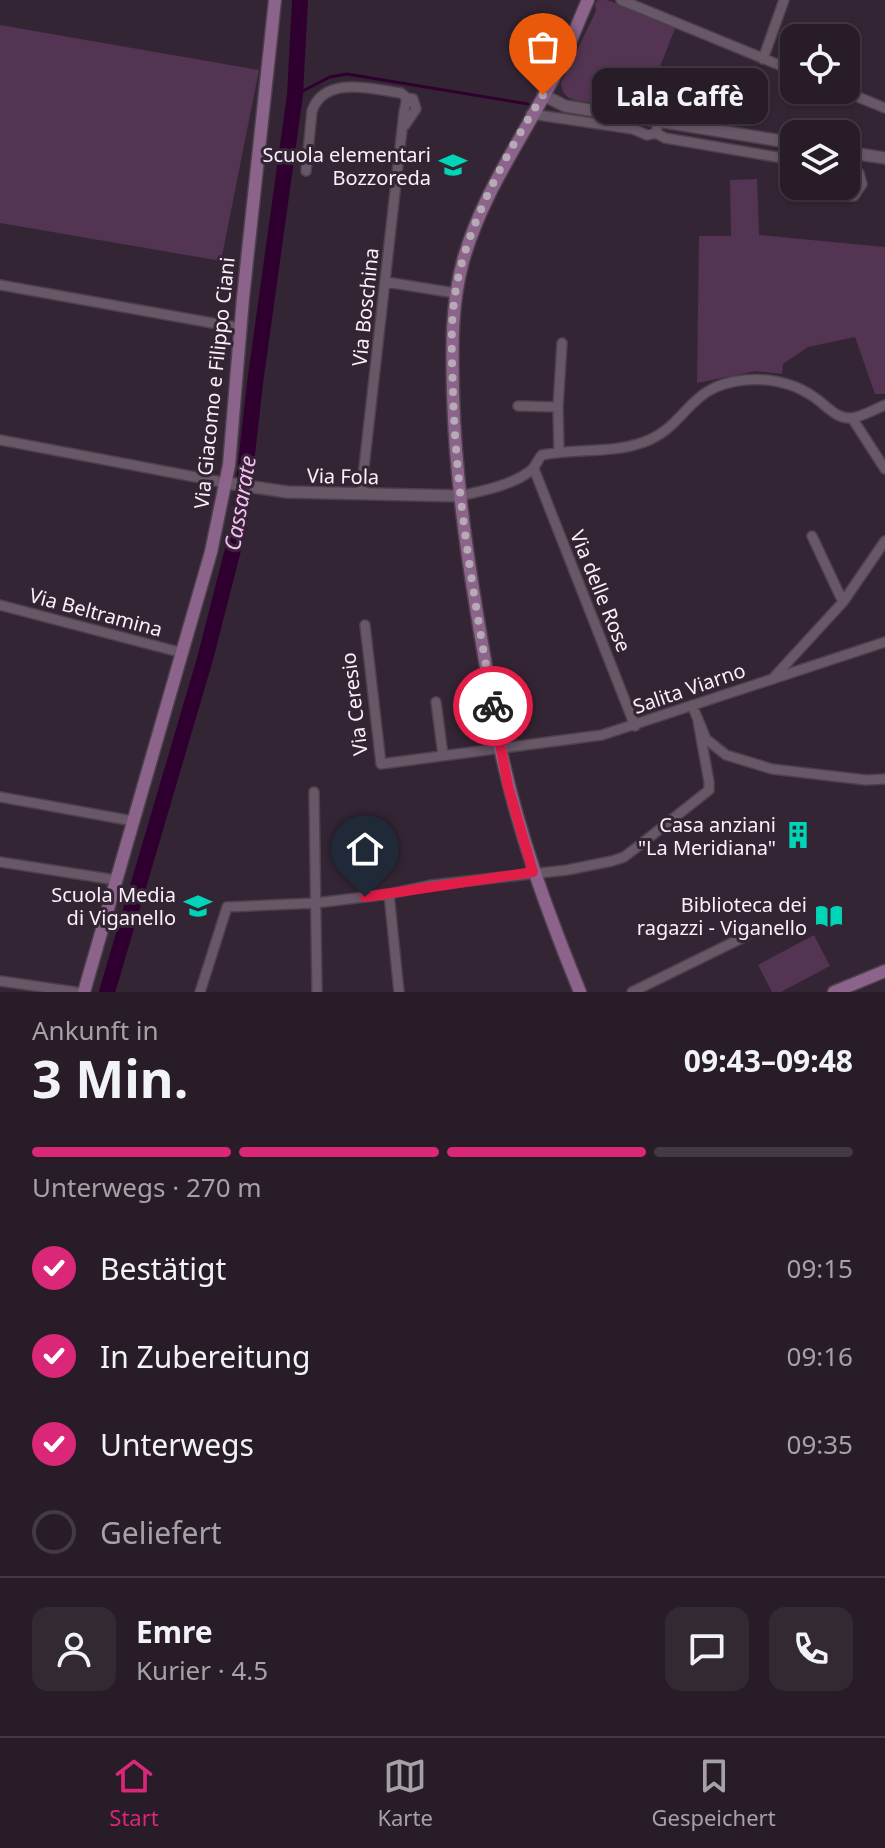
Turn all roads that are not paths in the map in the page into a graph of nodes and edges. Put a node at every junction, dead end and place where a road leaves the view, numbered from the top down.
1 (275, 0) edge
2 (588, 0) edge
3 (621, 0) edge
4 (784, 0) edge
5 (763, 59) junction
6 (780, 66) edge
7 (543, 95) junction
8 (860, 98) edge
9 (885, 108) edge
10 (531, 114) junction
11 (657, 127) junction
12 (780, 141) edge
13 (860, 154) edge
14 (780, 158) edge
15 (885, 158) edge
16 (306, 171) dead end
17 (386, 282) junction
18 (0, 285) edge
19 (455, 293) junction
20 (240, 328) junction
21 (562, 343) dead end
22 (885, 405) edge
23 (518, 406) dead end
24 (558, 407) junction
25 (852, 418) junction
26 (0, 440) edge
27 (559, 452) junction
28 (534, 469) junction
29 (885, 469) edge
30 (230, 483) junction
31 (361, 494) junction
32 (460, 496) junction
33 (812, 536) dead end
34 (885, 541) edge
35 (843, 602) junction
36 (0, 605) edge
37 (365, 625) dead end
38 (885, 642) edge
39 (183, 653) junction
40 (773, 678) junction
41 (436, 702) dead end
42 (692, 705) junction
43 (698, 721) junction
44 (635, 726) junction
45 (500, 747) junction
46 (443, 755) junction
47 (885, 779) edge
48 (314, 792) dead end
49 (0, 797) edge
50 (133, 821) junction
51 (0, 862) edge
52 (533, 872) junction
53 (116, 880) junction
54 (389, 894) junction
55 (316, 903) junction
56 (746, 936) dead end
57 (885, 971) edge
58 (0, 981) edge
59 (76, 992) edge
60 (84, 992) edge
61 (200, 992) edge
62 (317, 992) edge
63 (399, 992) edge
64 (580, 992) edge
65 (632, 992) edge
66 (834, 992) edge

1 - 20 main road, Via Giacomo e Filippo Ciani
2 - 7 main road
3 - 5 street
4 - 5 street
5 - 6 street
7 - 10 main road
7 - 11 street
8 - 9 street
10 - 11 street
10 - 19 main road
11 - 12 street
11 - 14 street
13 - 15 street
16 - 17 street, Via Boschina
17 - 19 street
17 - 31 street, Via Boschina
18 - 20 street
19 - 32 main road
20 - 30 main road, Via Giacomo e Filippo Ciani
21 - 24 street
22 - 25 street
23 - 24 street
24 - 27 street
25 - 27 street
25 - 29 street
26 - 30 street
27 - 28 street
28 - 32 street
28 - 44 street, Via delle Rose
30 - 31 street, Via Fola
30 - 39 main road, Via Giacomo e Filippo Ciani
31 - 32 street, Via Fola
32 - 45 main road
33 - 35 street
34 - 35 street
35 - 40 street
36 - 39 street, Via Beltramina
37 - 46 street, Via Ceresio
38 - 40 street, Salita Viarno
39 - 50 main road, Via Giacomo e Filippo Ciani
40 - 42 street, Salita Viarno
41 - 46 street
42 - 43 street
42 - 44 street, Salita Viarno
43 - 47 street
43 - 52 street
44 - 45 street, Salita Viarno
45 - 46 street, Via Ceresio
45 - 52 main road
48 - 55 street
49 - 50 street
50 - 53 main road, Via Giacomo e Filippo Ciani
51 - 53 street
52 - 54 street
52 - 64 main road
53 - 60 main road, Via Giacomo e Filippo Ciani
54 - 55 street
54 - 63 street
55 - 61 street
55 - 62 street
56 - 65 street
57 - 66 main road
58 - 59 street

